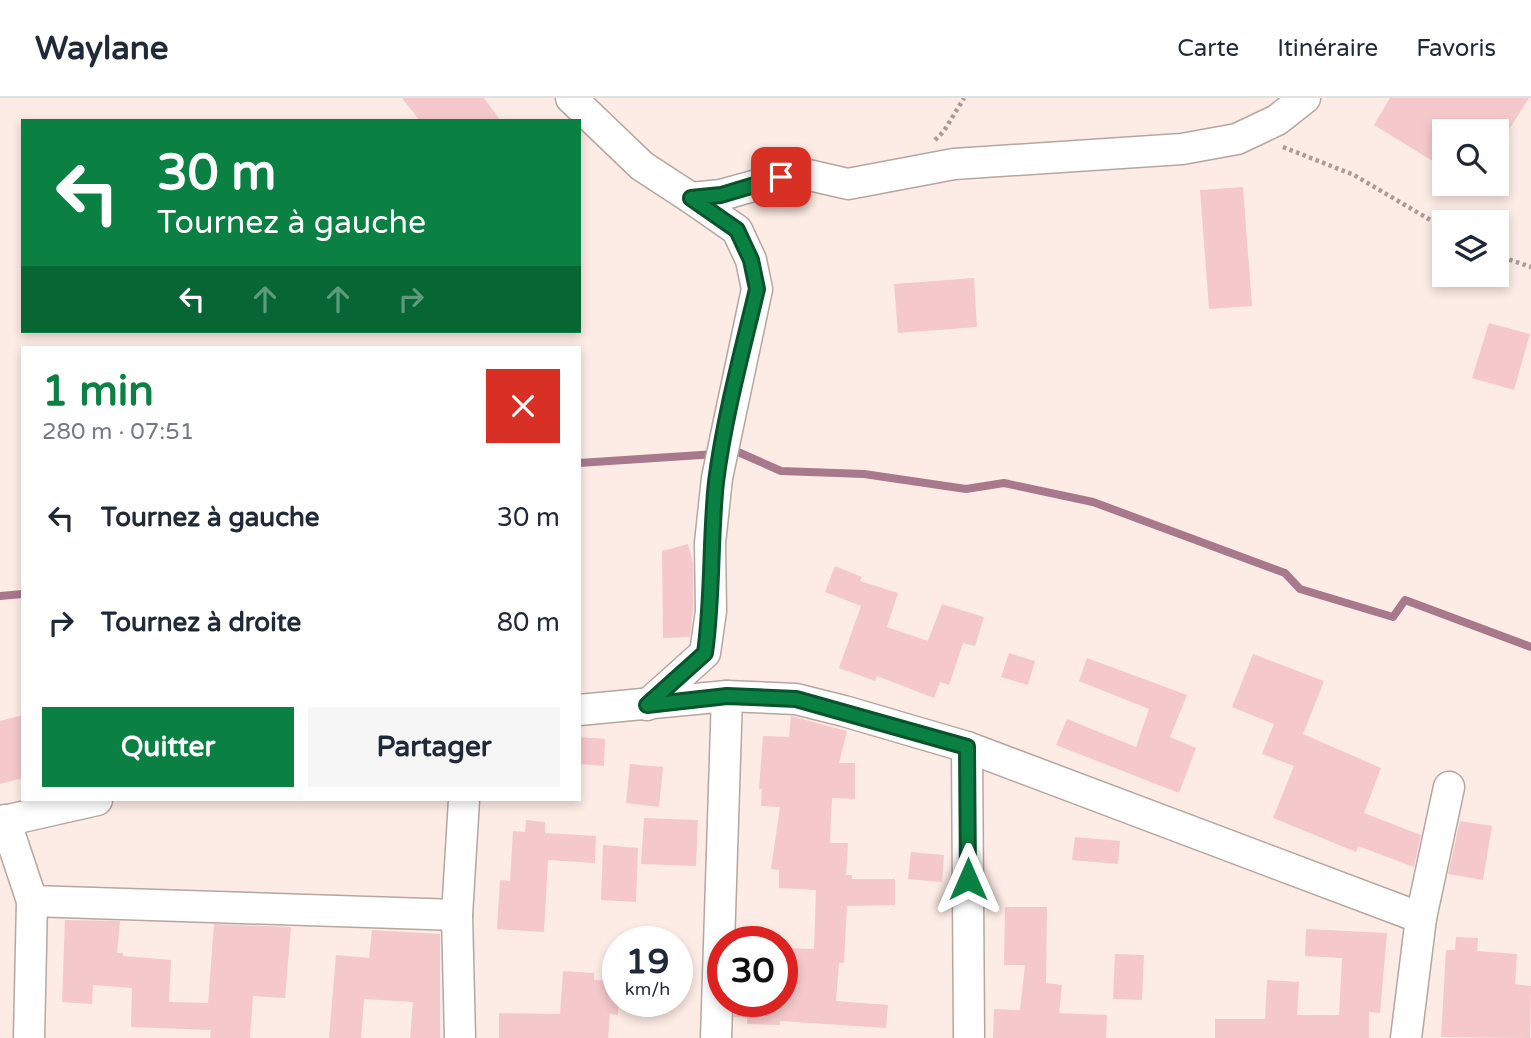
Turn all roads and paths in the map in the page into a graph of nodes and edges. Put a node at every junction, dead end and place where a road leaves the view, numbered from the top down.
1 (572, 98) edge
2 (1305, 98) edge
3 (1237, 139) junction
4 (691, 198) junction
5 (1432, 221) edge
6 (1509, 259) edge
7 (1531, 267) edge
8 (727, 696) junction
9 (647, 705) junction
10 (581, 710) edge
11 (967, 747) junction
12 (1449, 787) dead end
13 (92, 801) edge
14 (464, 801) edge
15 (2, 821) edge
16 (32, 901) junction
17 (457, 915) junction
18 (1421, 918) junction
19 (29, 1038) edge
20 (460, 1038) edge
21 (716, 1038) edge
22 (969, 1038) edge
23 (1406, 1038) edge

1 - 4 street
2 - 3 street
3 - 4 street
3 - 5 path
4 - 9 street
6 - 7 path
8 - 9 street
8 - 11 street
8 - 21 street
9 - 10 street
11 - 18 street
11 - 22 street
12 - 18 street
13 - 15 street
14 - 17 street
15 - 16 street
16 - 17 street
16 - 19 street
17 - 20 street
18 - 23 street

